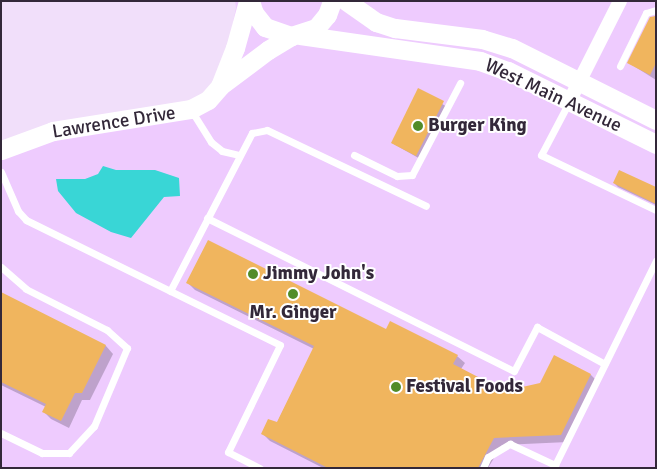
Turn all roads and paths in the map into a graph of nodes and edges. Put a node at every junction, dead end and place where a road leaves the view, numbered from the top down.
1 (249, 1) edge
2 (332, 1) edge
3 (346, 1) edge
4 (620, 1) edge
5 (656, 10) edge
6 (296, 36) junction
7 (620, 66) dead end
8 (580, 81) junction
9 (460, 83) dead end
10 (220, 86) junction
11 (569, 102) junction
12 (191, 109) junction
13 (656, 120) edge
14 (656, 144) edge
15 (1, 150) edge
16 (239, 155) junction
17 (354, 155) dead end
18 (1, 172) edge
19 (426, 206) dead end
20 (656, 210) edge
21 (207, 218) junction
22 (656, 262) edge
23 (1, 267) edge
24 (170, 290) junction
25 (606, 364) junction
26 (1, 433) edge
27 (260, 468) edge
28 (483, 468) edge

1 - 6 main road, West Main Avenue
1 - 10 main road, Lawrence Drive
2 - 6 main road, Lawrence Drive
3 - 8 main road, West Main Avenue
4 - 8 street
5 - 7 lane
6 - 10 main road, Lawrence Drive
6 - 11 main road, West Main Avenue
8 - 11 street
8 - 13 main road, West Main Avenue
9 - 17 lane
10 - 12 main road, Lawrence Drive
11 - 14 main road, West Main Avenue
11 - 20 lane
12 - 15 main road, Lawrence Drive
12 - 16 lane
16 - 19 lane
16 - 21 lane
18 - 24 lane
21 - 24 lane
21 - 25 lane
22 - 25 lane
23 - 26 lane
24 - 27 lane
25 - 28 lane

